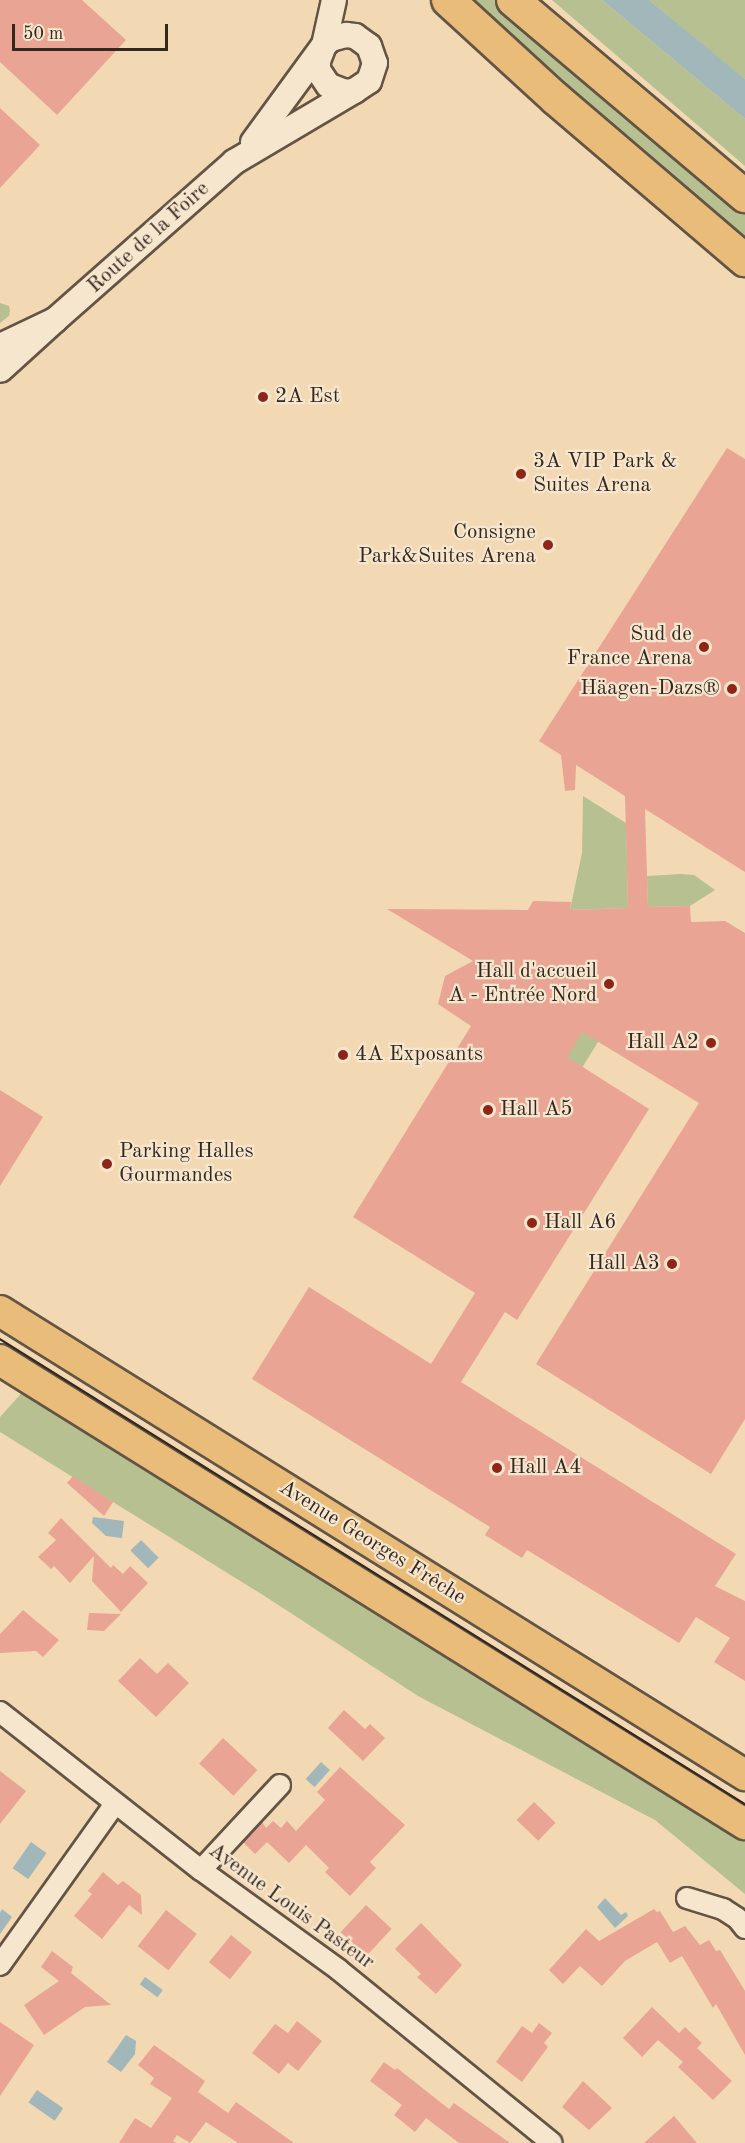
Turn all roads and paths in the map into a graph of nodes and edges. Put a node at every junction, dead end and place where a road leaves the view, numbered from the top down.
1 (334, 0) edge
2 (448, 0) edge
3 (513, 0) edge
4 (324, 45) junction
5 (354, 91) junction
6 (242, 156) junction
7 (745, 196) edge
8 (745, 260) edge
9 (55, 320) junction
10 (0, 346) edge
11 (0, 370) edge
12 (0, 1311) edge
13 (0, 1360) edge
14 (0, 1712) edge
15 (745, 1775) edge
16 (279, 1785) dead end
17 (116, 1804) junction
18 (745, 1824) edge
19 (201, 1870) junction
20 (687, 1898) dead end
21 (745, 1928) edge
22 (0, 1965) edge
23 (552, 2143) edge

1 - 4 street
2 - 8 highway
3 - 7 highway
4 - 5 street
4 - 5 street, Route de la Foire
4 - 6 street, Route de la Foire
5 - 6 street, Route de la Foire
6 - 9 street, Route de la Foire
9 - 10 street, Route de la Foire
9 - 11 street, Route de la Foire
12 - 15 main road, Avenue Georges Frêche
13 - 18 main road, Avenue Georges Frêche
14 - 17 street, Avenue Louis Pasteur
16 - 19 street
17 - 19 street, Avenue Louis Pasteur
17 - 22 street
19 - 23 street, Avenue Louis Pasteur
20 - 21 street

